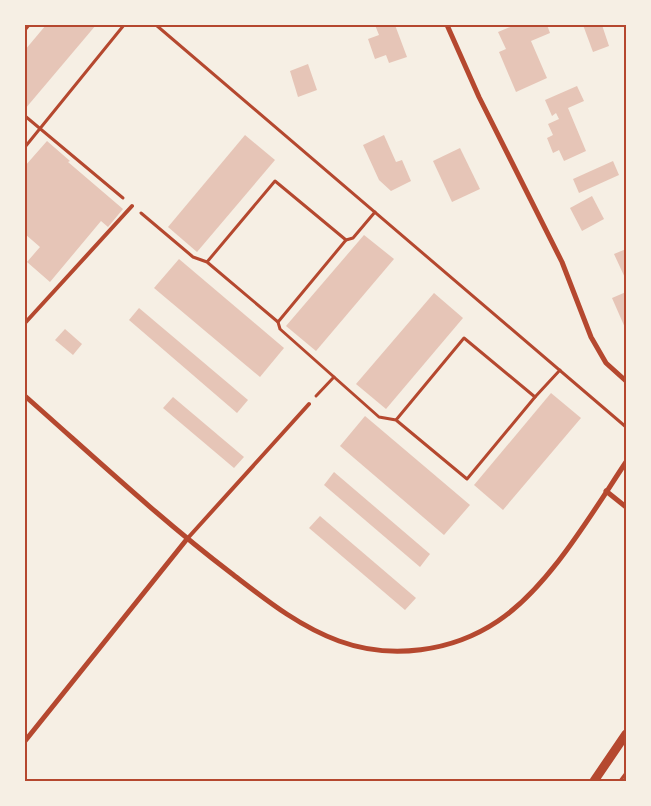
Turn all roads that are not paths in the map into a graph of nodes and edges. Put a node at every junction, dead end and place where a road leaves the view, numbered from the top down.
1 (447, 25) edge
2 (132, 206) road end
3 (25, 323) edge
4 (626, 381) edge
5 (25, 396) edge
6 (309, 404) road end
7 (626, 462) edge
8 (606, 491) junction
9 (626, 507) edge
10 (187, 539) junction
11 (626, 734) edge
12 (25, 741) edge
13 (594, 781) edge

1 - 4 street
2 - 3 lane
5 - 10 street
6 - 10 lane
7 - 8 street
8 - 9 street
8 - 10 street
10 - 12 street
11 - 13 street

